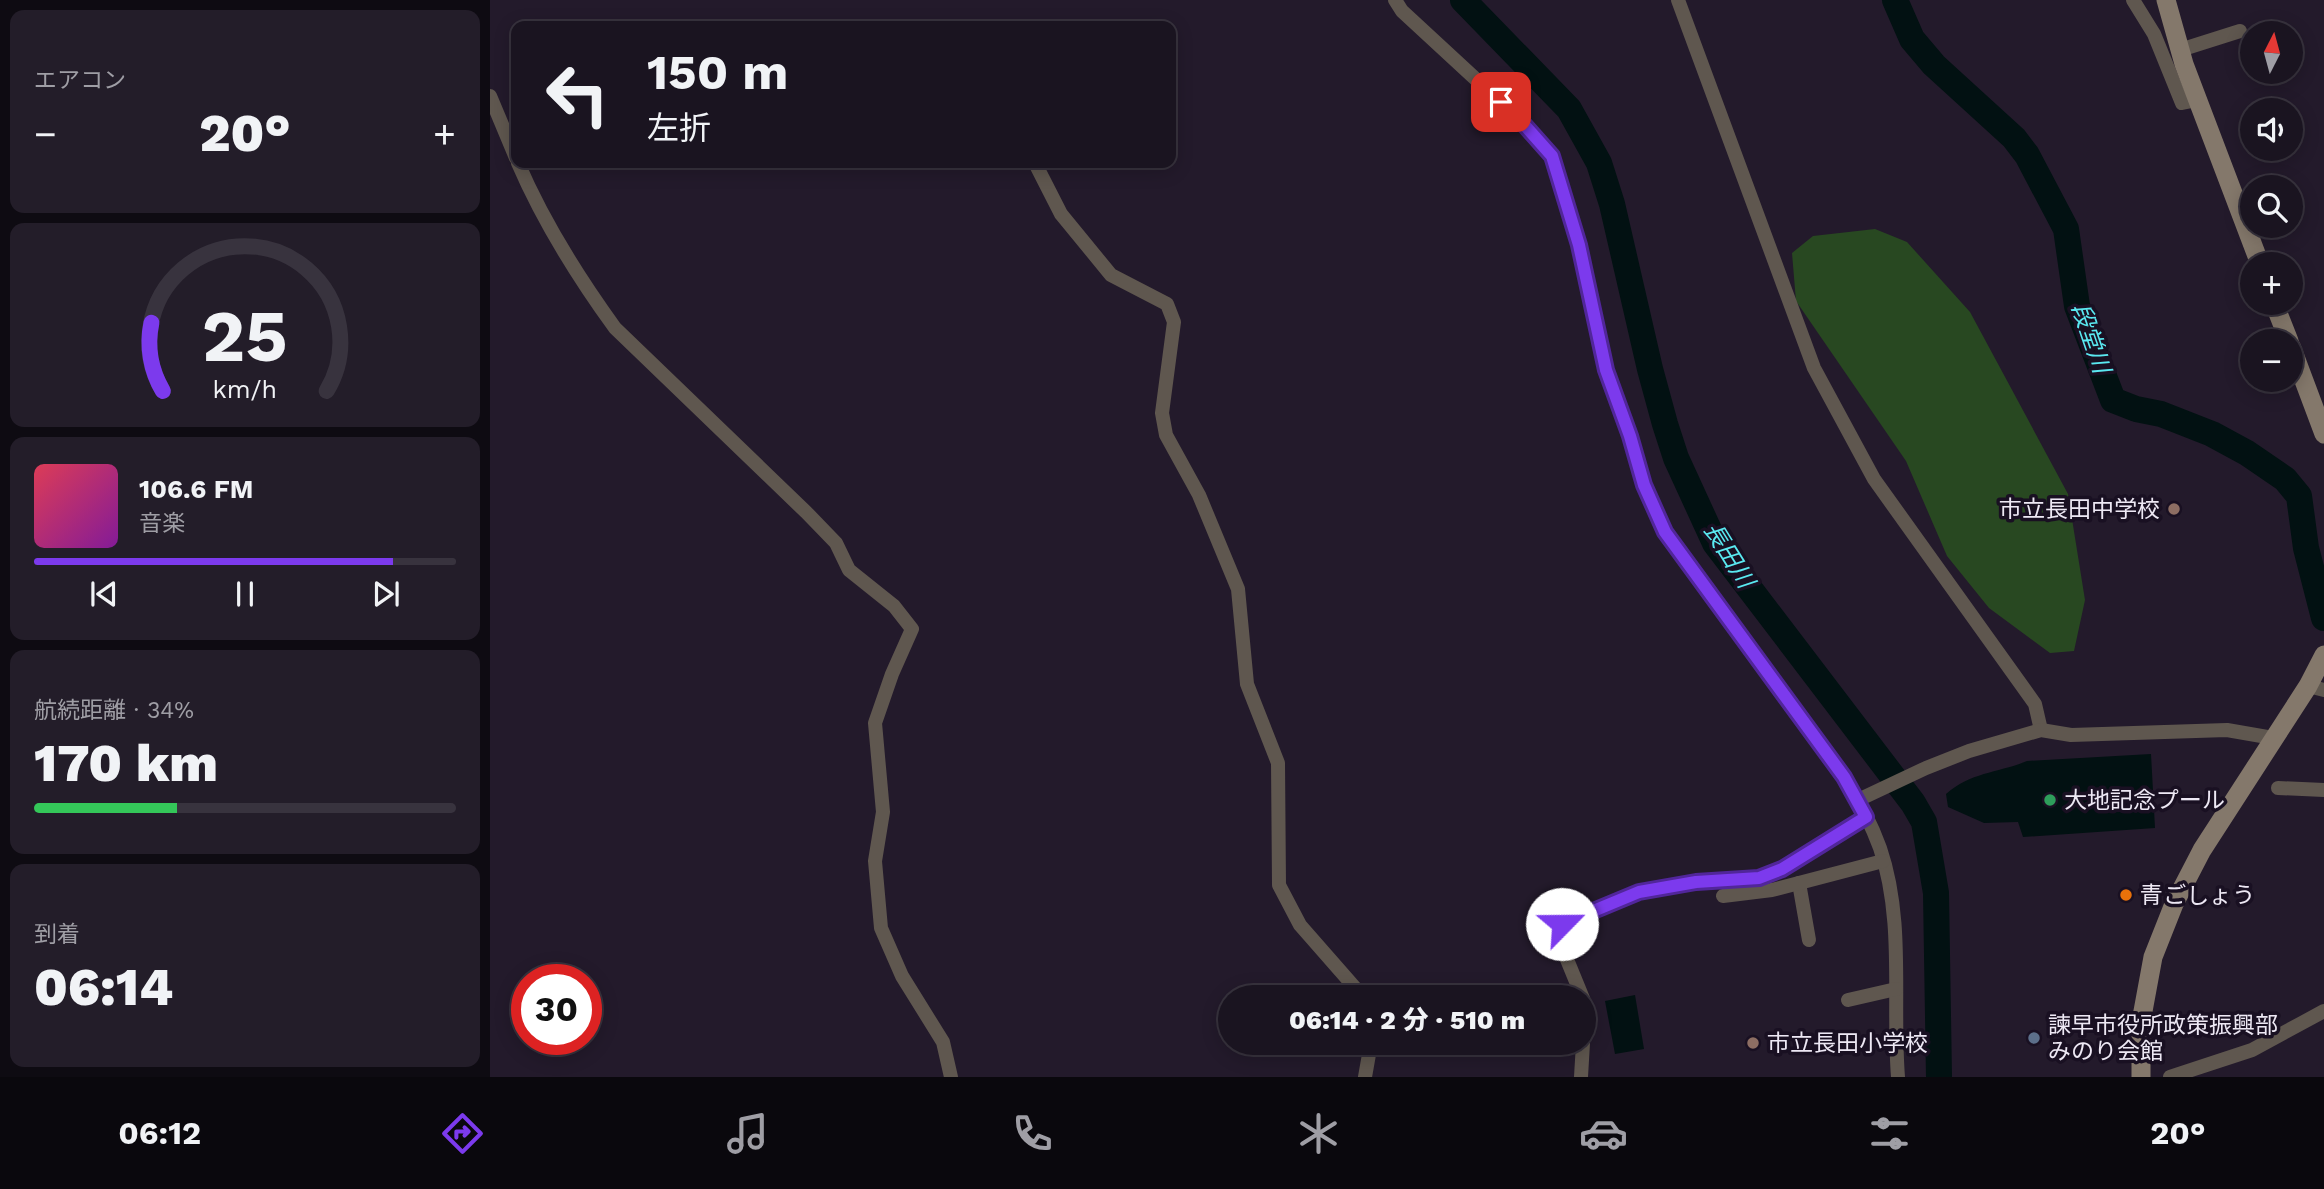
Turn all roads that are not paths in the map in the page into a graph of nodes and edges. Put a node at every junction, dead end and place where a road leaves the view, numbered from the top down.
1 (1395, 0) edge
2 (1678, 0) edge
3 (2133, 0) edge
4 (2166, 0) edge
5 (2240, 31) dead end
6 (2180, 50) junction
7 (490, 96) edge
8 (2197, 100) junction
9 (511, 146) edge
10 (520, 168) edge
11 (1038, 168) edge
12 (2255, 252) edge
13 (2303, 378) edge
14 (2324, 434) edge
15 (2318, 675) edge
16 (2041, 730) junction
17 (2273, 738) junction
18 (2278, 788) dead end
19 (2324, 790) edge
20 (1864, 798) junction
21 (1866, 817) junction
22 (1883, 861) junction
23 (1799, 883) junction
24 (1723, 896) dead end
25 (1809, 940) dead end
26 (1353, 985) edge
27 (1577, 985) edge
28 (1896, 989) junction
29 (1848, 1000) dead end
30 (2324, 1011) edge
31 (1369, 1055) edge
32 (1583, 1055) edge
33 (951, 1077) edge
34 (1365, 1077) edge
35 (1581, 1077) edge
36 (1898, 1077) edge
37 (2141, 1077) edge
38 (2170, 1077) edge

1 - 20 street
2 - 16 street
3 - 8 street
4 - 6 main road
5 - 6 street
6 - 8 main road
7 - 9 street
8 - 12 main road
10 - 33 street
11 - 26 street
13 - 14 main road
15 - 17 main road
16 - 17 street
16 - 20 street
17 - 37 main road
18 - 19 street
20 - 21 street
21 - 22 street
21 - 27 street
22 - 23 street
22 - 28 street
23 - 24 street
23 - 25 street
28 - 29 street
28 - 36 street
30 - 38 street
31 - 34 street
32 - 35 street

